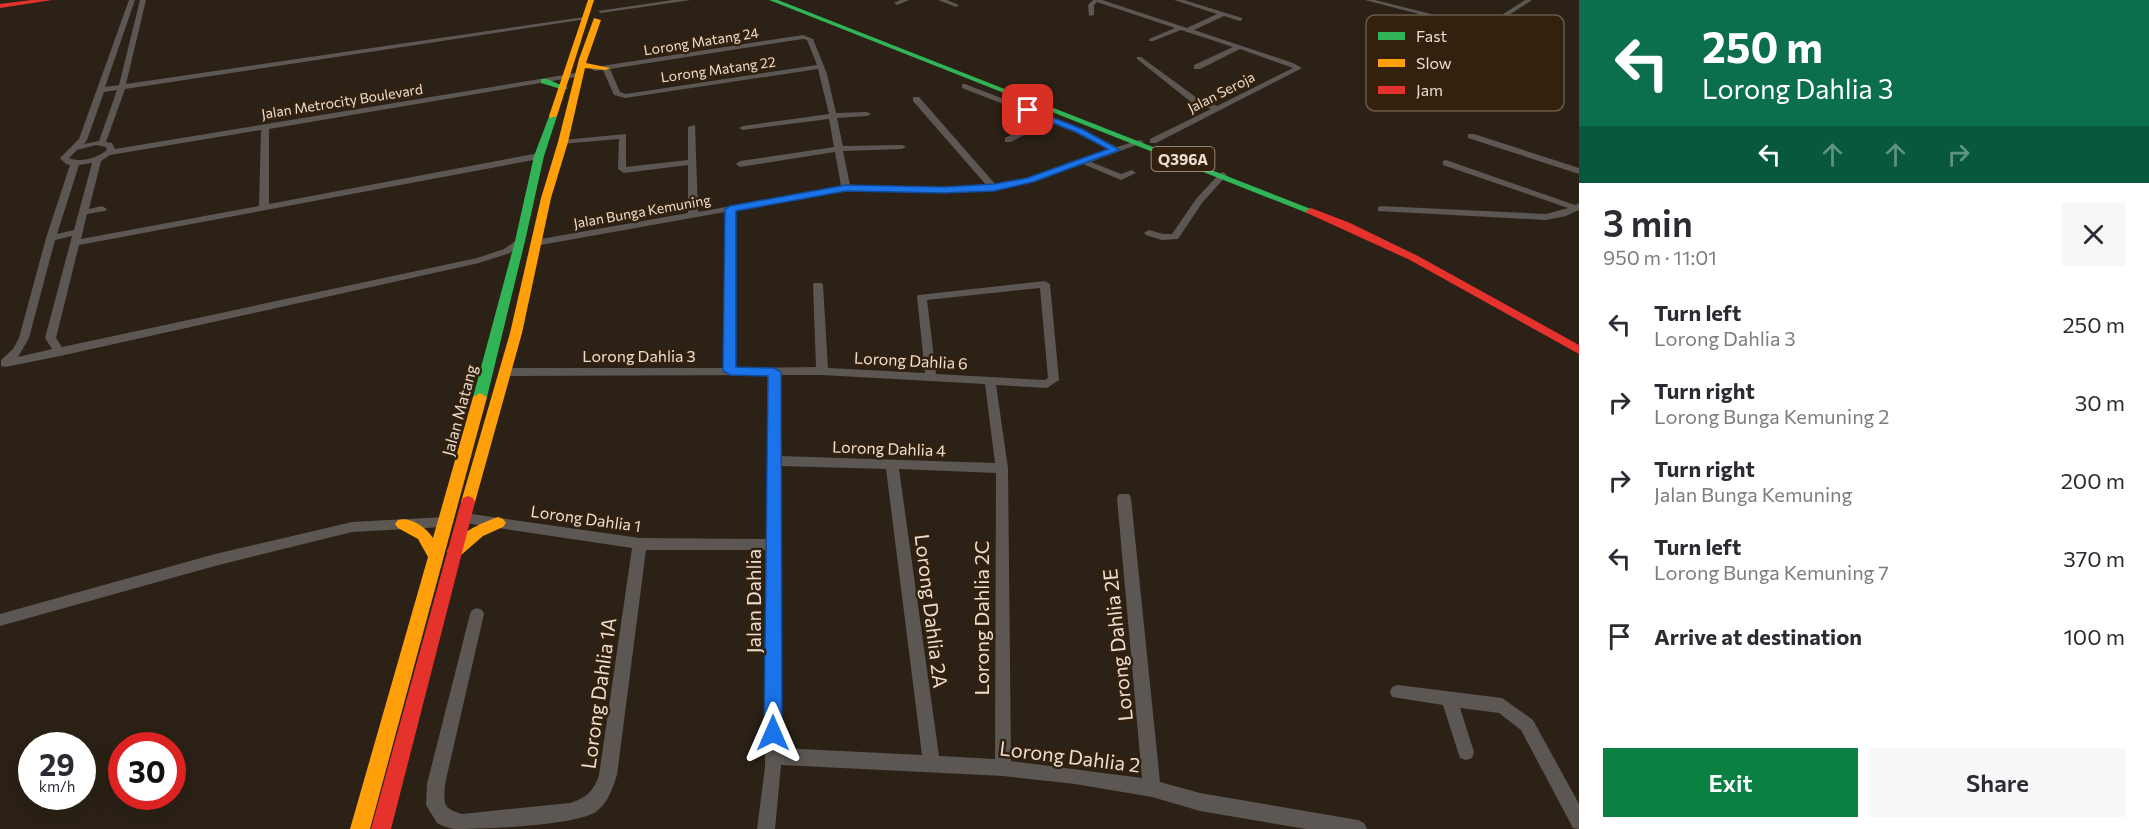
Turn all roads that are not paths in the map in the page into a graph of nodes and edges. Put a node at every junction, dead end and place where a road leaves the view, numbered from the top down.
1 (23, 0) edge
2 (50, 0) edge
3 (132, 0) edge
4 (591, 0) edge
5 (640, 0) edge
6 (680, 0) edge
7 (688, 0) edge
8 (772, 0) edge
9 (783, 0) edge
10 (906, 0) edge
11 (941, 0) edge
12 (1177, 0) edge
13 (1368, 0) edge
14 (1529, 0) edge
15 (142, 3) edge
16 (897, 3) dead end
17 (0, 4) edge
18 (651, 5) junction
19 (956, 5) dead end
20 (602, 6) edge
21 (129, 8) junction
22 (1223, 14) junction
23 (1091, 15) dead end
24 (1428, 15) edge
25 (1506, 15) edge
26 (585, 19) junction
27 (1240, 19) dead end
28 (1180, 28) junction
29 (1188, 30) junction
30 (1151, 40) dead end
31 (1239, 47) junction
32 (1139, 58) dead end
33 (819, 67) junction
34 (1197, 67) dead end
35 (606, 68) junction
36 (575, 74) junction
37 (544, 81) joint
38 (965, 86) dead end
39 (122, 87) junction
40 (101, 90) junction
41 (473, 91) junction
42 (916, 99) dead end
43 (1219, 109) junction
44 (867, 114) dead end
45 (832, 116) junction
46 (1049, 118) junction
47 (692, 127) dead end
48 (265, 128) junction
49 (743, 128) dead end
50 (1471, 136) dead end
51 (1008, 140) dead end
52 (563, 142) junction
53 (1147, 142) junction
54 (902, 147) dead end
55 (76, 148) junction
56 (107, 148) junction
57 (838, 149) junction
58 (1116, 150) junction
59 (539, 156) junction
60 (97, 159) junction
61 (691, 162) junction
62 (1084, 162) junction
63 (75, 163) junction
64 (1446, 163) dead end
65 (740, 164) dead end
66 (1579, 171) edge
67 (1132, 173) dead end
68 (1223, 175) junction
69 (846, 188) junction
70 (994, 188) junction
71 (1577, 207) edge
72 (102, 208) dead end
73 (264, 208) junction
74 (730, 209) junction
75 (1382, 209) dead end
76 (85, 212) junction
77 (693, 216) junction
78 (1149, 233) dead end
79 (51, 238) junction
80 (78, 238) junction
81 (520, 241) junction
82 (535, 243) junction
83 (479, 260) junction
84 (514, 266) junction
85 (818, 285) dead end
86 (1579, 341) edge
87 (1579, 350) edge
88 (60, 352) junction
89 (730, 371) junction
90 (822, 371) junction
91 (505, 372) junction
92 (774, 372) junction
93 (931, 376) junction
94 (990, 381) junction
95 (776, 461) junction
96 (892, 464) junction
97 (1002, 468) junction
98 (470, 494) junction
99 (1124, 498) dead end
100 (465, 518) junction
101 (444, 522) junction
102 (498, 523) junction
103 (404, 524) junction
104 (640, 544) junction
105 (774, 544) junction
106 (455, 551) junction
107 (435, 555) junction
108 (477, 614) dead end
109 (0, 620) edge
110 (1398, 692) dead end
111 (1449, 699) junction
112 (1467, 752) dead end
113 (773, 756) junction
114 (931, 764) junction
115 (1002, 768) junction
116 (1152, 788) junction
117 (1579, 822) edge
118 (360, 829) edge
119 (381, 829) edge
120 (766, 829) edge
121 (1358, 829) edge

1 - 17 main road
2 - 17 main road
3 - 21 street
4 - 26 main road, Jalan Matang
5 - 18 street
6 - 7 street
6 - 18 street
8 - 53 main road, Q396A
9 - 53 main road
10 - 16 street
11 - 19 street
12 - 22 street
13 - 24 street
14 - 25 street
15 - 21 street
15 - 39 street
18 - 20 street
20 - 36 main road, Jalan Matang
21 - 40 street
22 - 27 street
22 - 29 street
23 - 28 street
26 - 36 main road, Jalan Matang
26 - 39 street
28 - 29 street
28 - 30 street
29 - 31 street
31 - 34 street
31 - 43 street, Jalan Seroja
32 - 43 street
33 - 35 street, Lorong Matang 22
33 - 35 street, Lorong Matang 24
33 - 45 street
35 - 36 main road
36 - 37 main road
36 - 41 street, Jalan Metrocity Boulevard
36 - 52 main road, Jalan Matang
36 - 59 main road, Jalan Matang
37 - 41 street, Jalan Metrocity Boulevard
38 - 46 street
39 - 40 street
39 - 56 street
40 - 55 street
41 - 48 street, Jalan Metrocity Boulevard
41 - 56 street, Jalan Metrocity Boulevard
42 - 70 street
43 - 53 street, Jalan Seroja
44 - 45 street
45 - 49 street
45 - 57 street
46 - 51 street
46 - 58 street
47 - 61 street
48 - 56 street, Jalan Metrocity Boulevard
48 - 73 street
50 - 66 street
52 - 61 street
52 - 82 main road, Jalan Matang
53 - 58 street, Jalan Bunga Kemuning
53 - 68 main road, Q396A
53 - 86 main road
54 - 57 street
55 - 56 street
55 - 63 street
56 - 60 street
57 - 65 street
57 - 69 street
58 - 62 street, Jalan Bunga Kemuning
59 - 73 street
59 - 81 main road, Jalan Matang
60 - 63 street
60 - 76 street
61 - 77 street
62 - 67 street
62 - 70 street, Jalan Bunga Kemuning
63 - 79 street
64 - 71 street
68 - 78 street
68 - 87 main road, Q396A
69 - 70 street, Jalan Bunga Kemuning
69 - 74 street, Jalan Bunga Kemuning
71 - 75 street
72 - 76 street
73 - 80 street
74 - 77 street, Jalan Bunga Kemuning
74 - 89 street
76 - 80 street
77 - 82 street, Jalan Bunga Kemuning
79 - 80 street
79 - 88 street
80 - 88 street
81 - 83 street
81 - 84 main road, Jalan Matang
82 - 91 main road, Jalan Matang
83 - 84 street
83 - 88 street
84 - 101 main road, Jalan Matang
85 - 90 street
89 - 91 street, Lorong Dahlia 3
89 - 92 street, Lorong Dahlia 3
90 - 92 street, Lorong Dahlia 6
90 - 93 street, Lorong Dahlia 6
91 - 98 main road, Jalan Matang
92 - 95 street, Jalan Dahlia
93 - 94 street, Lorong Dahlia 6
93 - 94 street, Lorong Dahlia 6
94 - 97 street, Lorong Dahlia 2C
95 - 96 street, Lorong Dahlia 4
95 - 105 street, Jalan Dahlia
96 - 97 street, Lorong Dahlia 4
96 - 114 street, Lorong Dahlia 2A
97 - 115 street, Lorong Dahlia 2C
98 - 100 main road, Jalan Matang
98 - 101 main road
99 - 116 street, Lorong Dahlia 2E
100 - 102 street, Lorong Dahlia 1
100 - 106 main road, Jalan Matang
101 - 103 street
101 - 107 main road, Jalan Matang
102 - 104 street, Lorong Dahlia 1
102 - 106 main road
103 - 107 main road
103 - 109 street
104 - 105 street, Lorong Dahlia 1
104 - 108 street, Lorong Dahlia 1A
105 - 113 street, Jalan Dahlia
106 - 119 main road, Jalan Matang
107 - 118 main road, Jalan Matang
110 - 111 street
111 - 112 street
111 - 117 street
113 - 114 street, Lorong Dahlia 2
113 - 120 street, Jalan Dahlia
114 - 115 street, Lorong Dahlia 2
115 - 116 street, Lorong Dahlia 2
116 - 121 street, Lorong Dahlia 2

